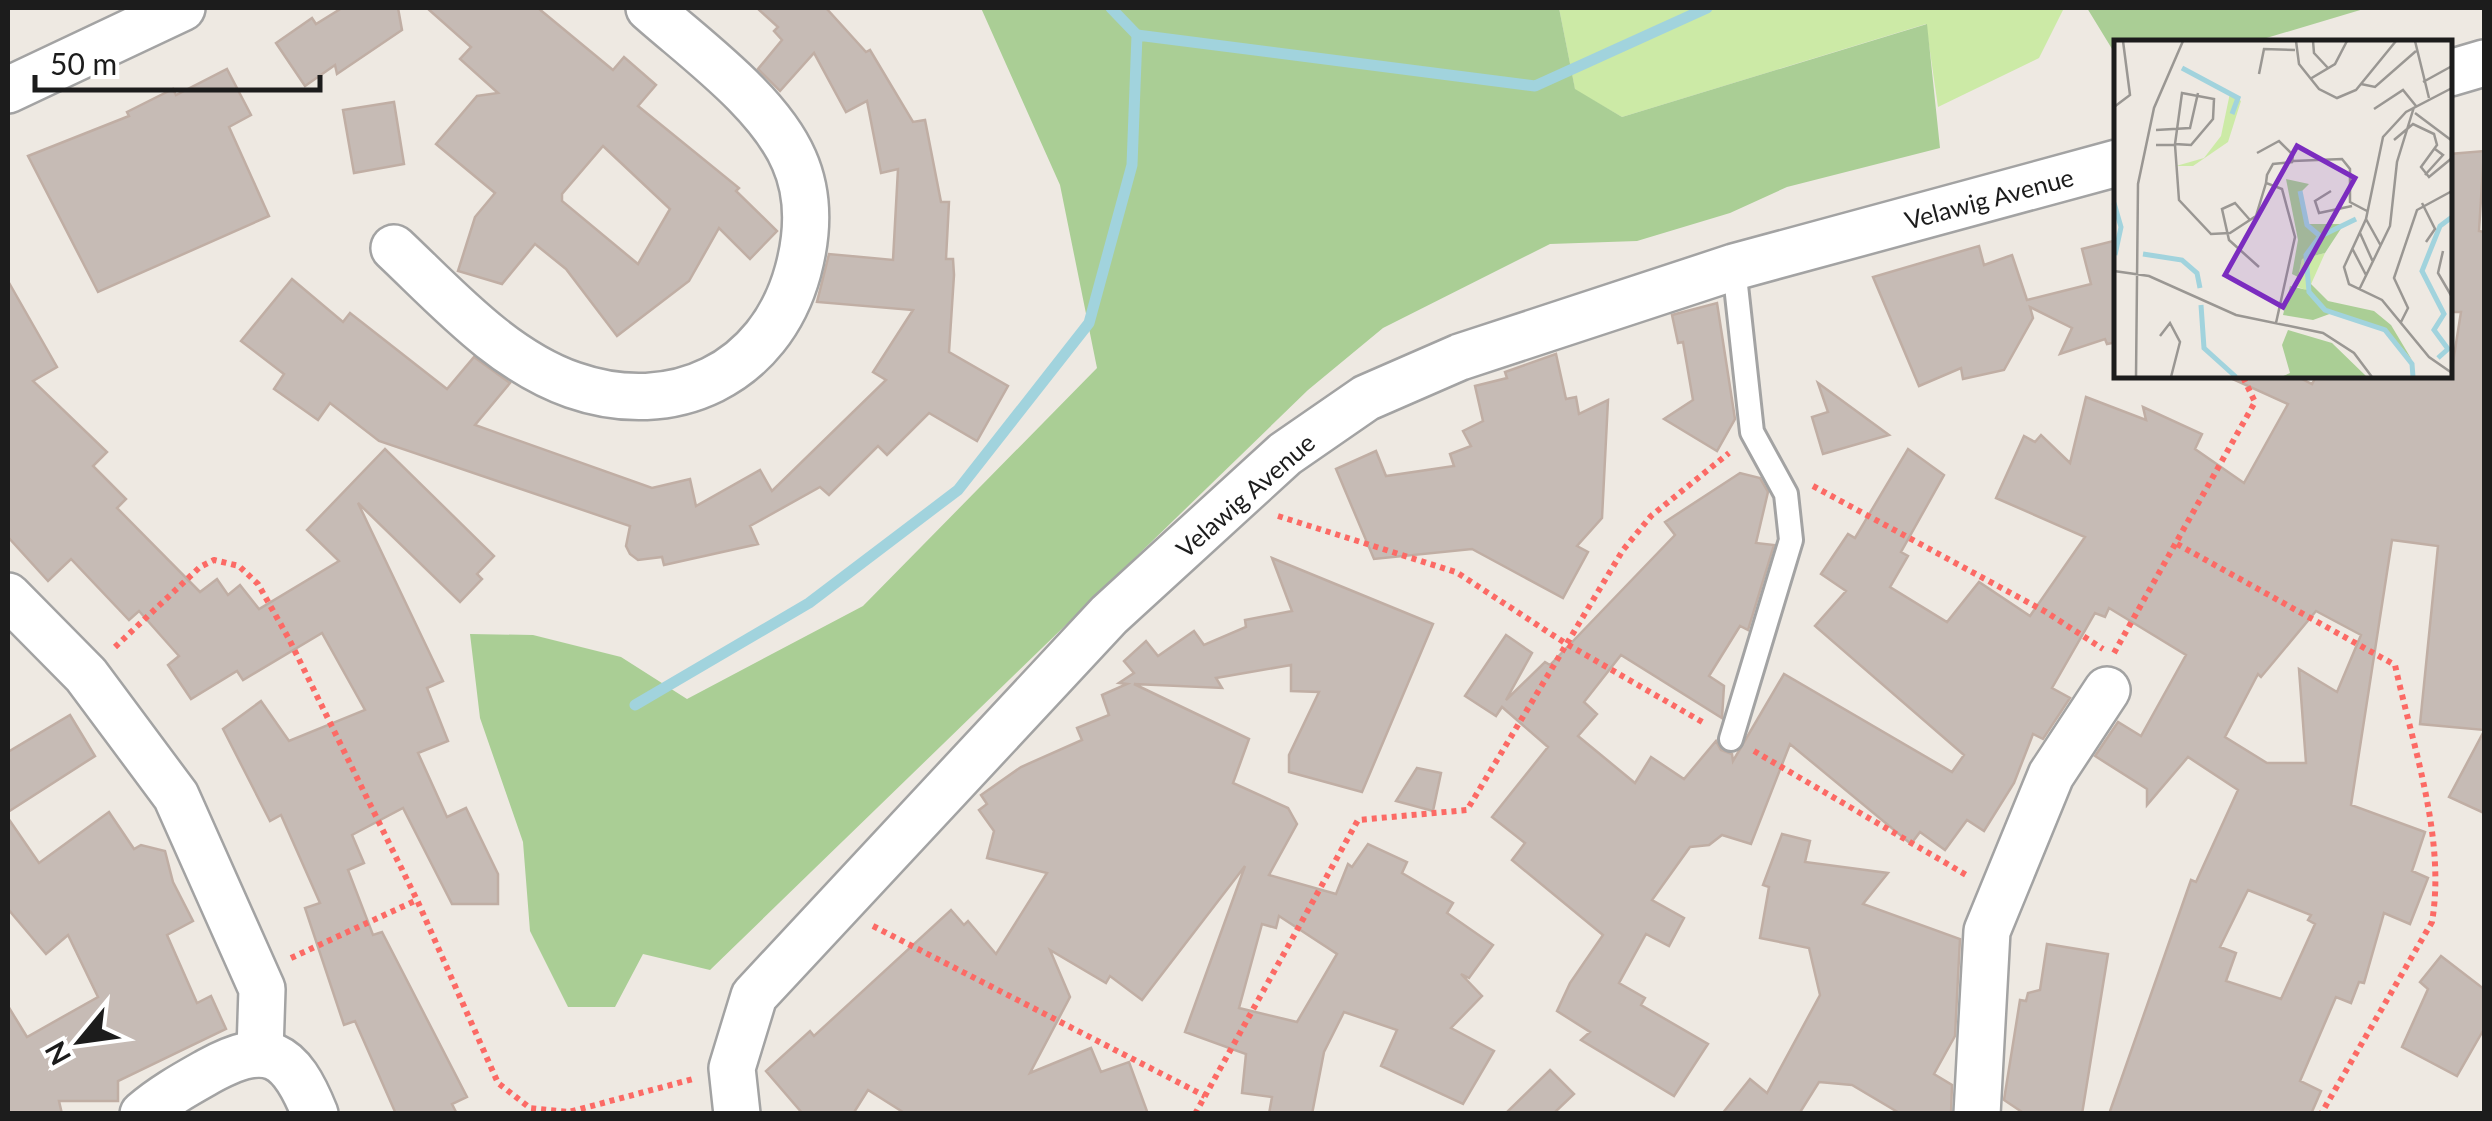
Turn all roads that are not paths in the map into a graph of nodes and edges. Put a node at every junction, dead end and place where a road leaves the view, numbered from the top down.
1 (182, 8) edge
2 (649, 8) edge
3 (2484, 63) edge
4 (2452, 71) edge
5 (8, 90) edge
6 (2114, 164) edge
7 (394, 248) dead end
8 (1734, 268) junction
9 (8, 596) edge
10 (2110, 672) road end
11 (1731, 739) road end
12 (260, 1051) junction
13 (143, 1114) edge
14 (315, 1114) edge
15 (737, 1114) edge
16 (1977, 1114) edge

1 - 5 street
2 - 7 street
3 - 4 street
6 - 8 street, Velawig Avenue
8 - 11 lane
8 - 15 street, Velawig Avenue
9 - 12 street
10 - 16 street
12 - 13 street
12 - 14 street

